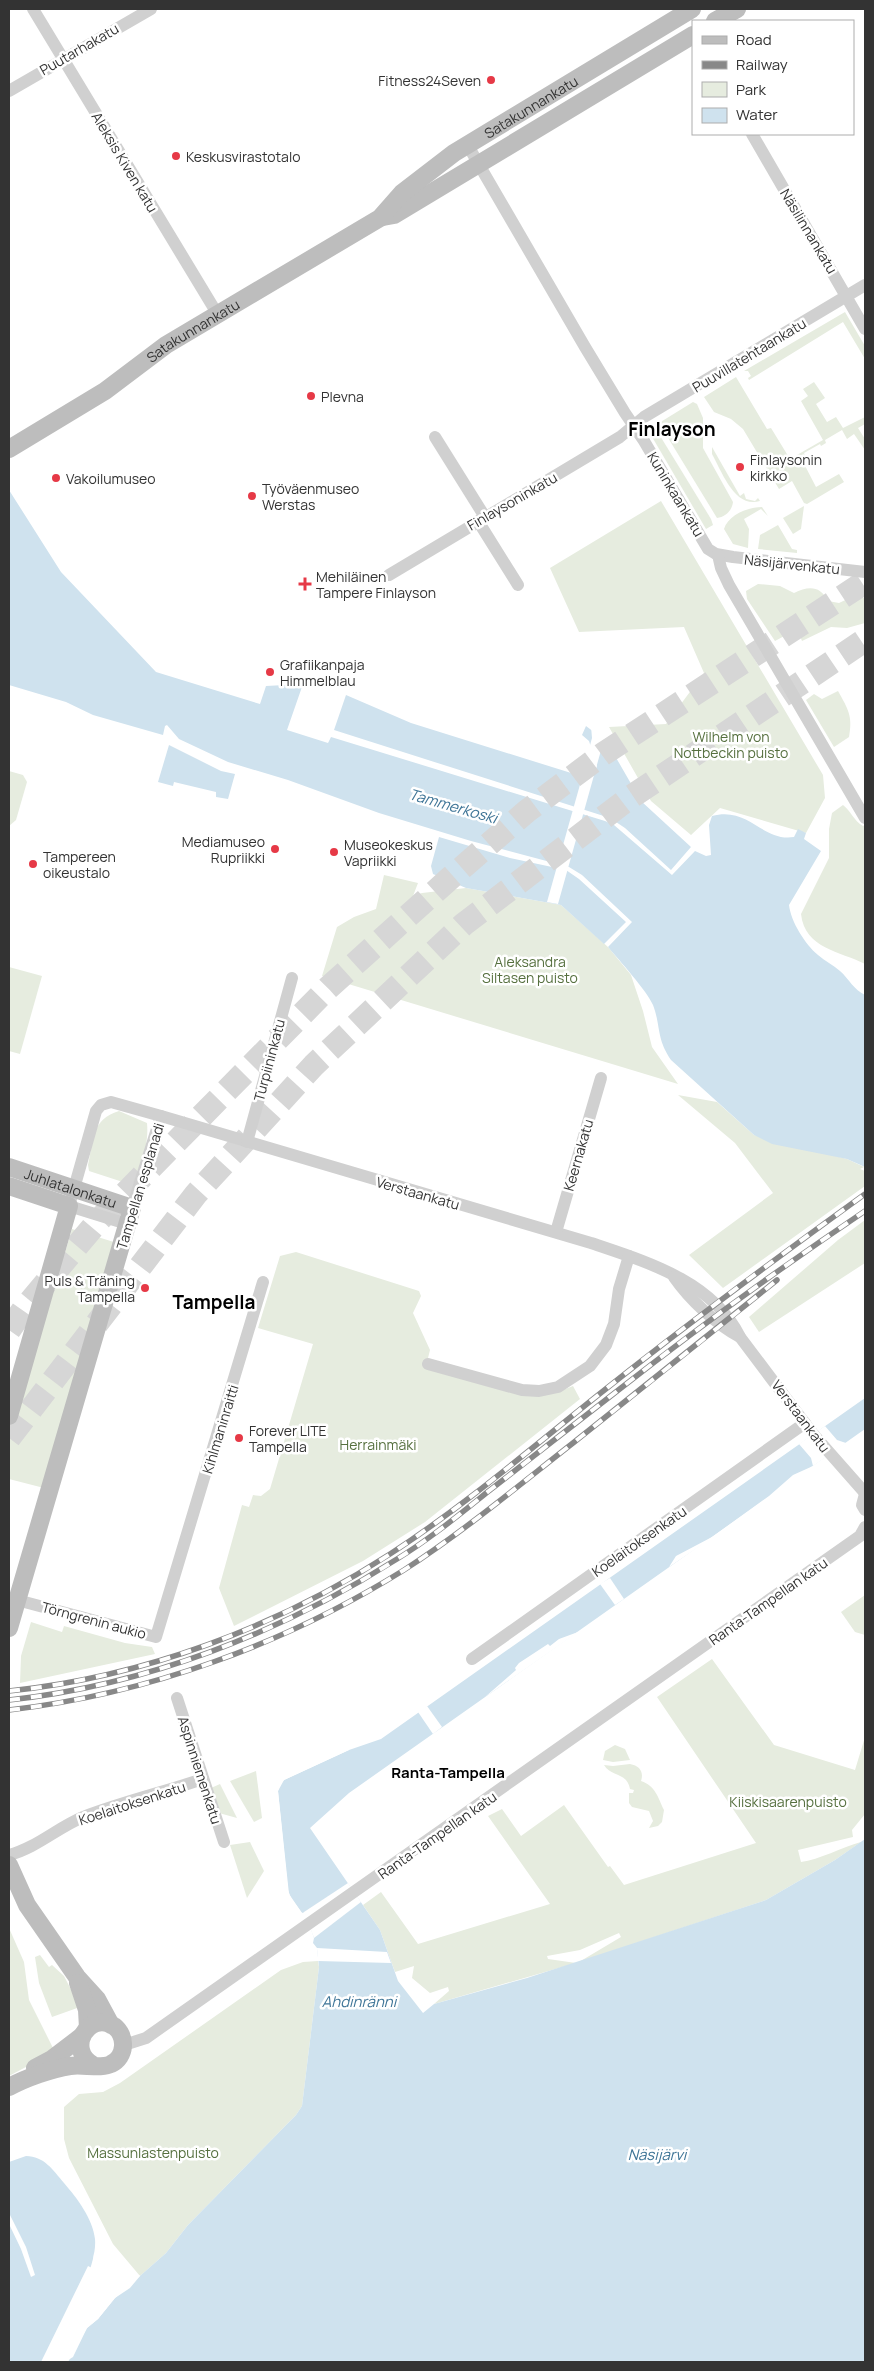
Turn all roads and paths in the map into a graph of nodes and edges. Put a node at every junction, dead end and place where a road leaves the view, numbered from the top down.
1 (33, 9) edge
2 (151, 9) edge
3 (737, 9) edge
4 (689, 14) edge
5 (717, 20) edge
6 (692, 36) edge
7 (64, 58) junction
8 (9, 91) edge
9 (753, 135) edge
10 (467, 144) junction
11 (479, 163) junction
12 (380, 218) junction
13 (865, 285) edge
14 (847, 296) junction
15 (218, 315) junction
16 (865, 329) edge
17 (634, 426) junction
18 (435, 437) dead end
19 (9, 449) edge
20 (481, 519) junction
21 (718, 555) junction
22 (865, 572) edge
23 (389, 575) dead end
24 (518, 585) dead end
25 (865, 818) edge
26 (292, 978) dead end
27 (601, 1078) dead end
28 (161, 1116) junction
29 (247, 1142) junction
30 (9, 1166) edge
31 (9, 1186) edge
32 (71, 1198) junction
33 (130, 1216) junction
34 (556, 1232) junction
35 (629, 1256) junction
36 (264, 1282) dead end
37 (428, 1364) dead end
38 (9, 1416) edge
39 (805, 1423) junction
40 (865, 1494) edge
41 (865, 1510) edge
42 (865, 1527) edge
43 (174, 1576) joint
44 (23, 1602) junction
45 (9, 1628) edge
46 (472, 1660) dead end
47 (177, 1698) dead end
48 (203, 1779) junction
49 (224, 1842) dead end
50 (9, 1856) edge
51 (9, 1865) edge
52 (77, 1978) junction
53 (111, 2025) junction
54 (85, 2032) junction
55 (124, 2045) junction
56 (94, 2065) junction
57 (27, 2078) junction
58 (9, 2087) edge

1 - 7 street, Aleksis Kiven katu
2 - 7 street, Puutarhakatu
3 - 5 street
4 - 10 street, Satakunnankatu
6 - 11 street, Satakunnankatu
7 - 8 street, Puutarhakatu
7 - 15 street, Aleksis Kiven katu
9 - 14 street, Näsilinnankatu
10 - 11 street, Kuninkaankatu
10 - 12 street, Satakunnankatu
11 - 12 street, Satakunnankatu
11 - 17 street, Kuninkaankatu
12 - 15 street, Satakunnankatu
13 - 14 street, Puuvillatehtaankatu
14 - 16 street, Näsilinnankatu
14 - 17 street, Puuvillatehtaankatu
15 - 19 street, Satakunnankatu
17 - 20 street, Finlaysoninkatu
17 - 21 street, Kuninkaankatu
18 - 20 street
20 - 23 street, Finlaysoninkatu
20 - 24 street
21 - 22 street, Näsijärvenkatu
21 - 25 street, Kuninkaankatu
26 - 29 street, Turpiininkatu
27 - 34 street, Keernakatu
28 - 29 street, Verstaankatu
28 - 32 street, Tampellan esplanadi
28 - 33 street, Tampellan esplanadi
29 - 34 street, Verstaankatu
30 - 32 street, Juhlatalonkatu
31 - 32 street, Juhlatalonkatu
32 - 33 street, Juhlatalonkatu
32 - 38 street, Tampellan esplanadi
33 - 44 street, Tampellan esplanadi
34 - 35 street, Verstaankatu
35 - 37 street
35 - 39 street, Verstaankatu
36 - 43 street, Kihlmaninraitti
39 - 40 street, Verstaankatu
39 - 46 street, Koelaitoksenkatu
40 - 41 street
42 - 55 street, Ranta-Tampellan katu
43 - 44 street, Törngrenin aukio
44 - 45 street, Tampellan esplanadi
47 - 48 street, Aspinniemenkatu
48 - 49 street, Aspinniemenkatu
48 - 50 street, Koelaitoksenkatu
51 - 52 street
52 - 53 street
52 - 54 street
53 - 54 street
53 - 55 street
54 - 56 street
54 - 57 street
55 - 56 street
56 - 57 street
57 - 58 street

